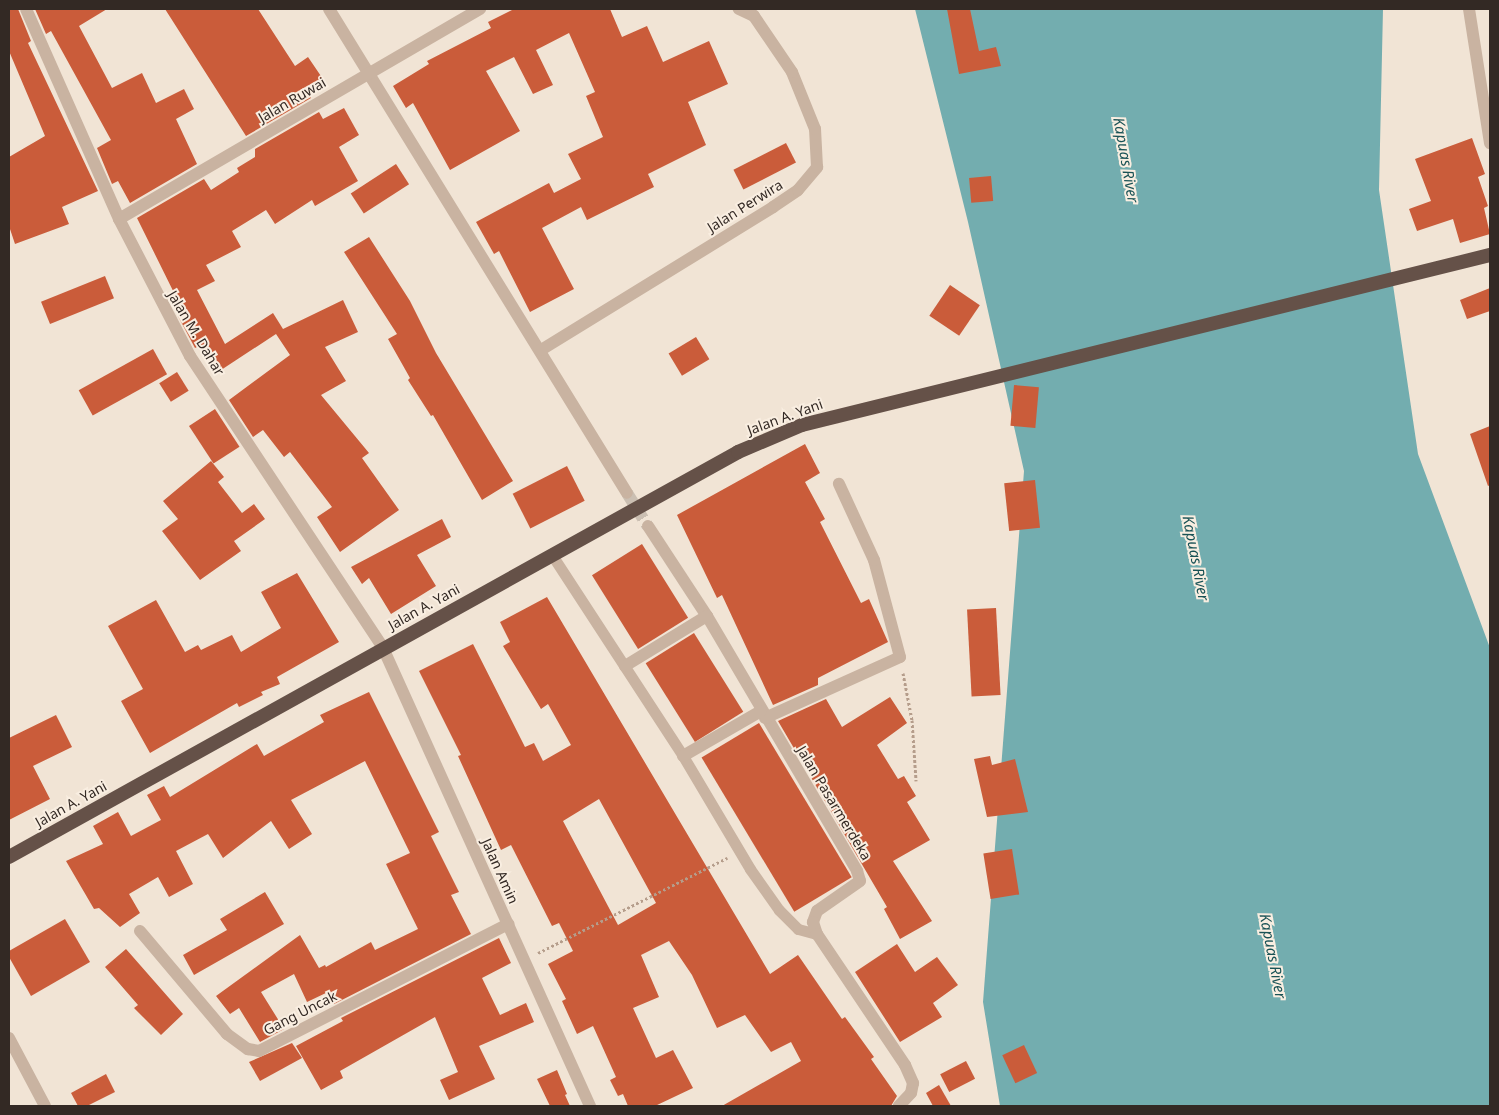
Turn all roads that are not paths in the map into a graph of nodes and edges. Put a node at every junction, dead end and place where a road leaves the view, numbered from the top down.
1 (26, 9) edge
2 (329, 9) edge
3 (480, 9) edge
4 (739, 9) edge
5 (1469, 9) edge
6 (369, 72) junction
7 (1490, 143) edge
8 (119, 219) junction
9 (1490, 255) edge
10 (541, 350) junction
11 (839, 484) dead end
12 (627, 493) tunnel mouth
13 (648, 526) tunnel mouth
14 (552, 555) junction
15 (707, 616) junction
16 (383, 648) junction
17 (625, 666) junction
18 (763, 715) junction
19 (683, 756) junction
20 (9, 857) edge
21 (508, 924) junction
22 (140, 931) dead end
23 (817, 934) junction
24 (9, 1038) edge
25 (45, 1106) edge
26 (590, 1106) edge
27 (898, 1106) edge

1 - 8 street, Jalan M. Dahar
2 - 6 street
3 - 6 street, Jalan Ruwai
4 - 10 street, Jalan Perwira
5 - 7 street
6 - 8 street, Jalan Ruwai
6 - 10 street
8 - 16 street, Jalan M. Dahar
9 - 14 highway, Jalan A. Yani
10 - 12 street
11 - 18 street
13 - 15 street, Jalan Pasarmerdeka
14 - 16 highway, Jalan A. Yani
14 - 17 lane
15 - 17 street
15 - 18 street, Jalan Pasarmerdeka
16 - 20 highway, Jalan A. Yani
16 - 21 street, Jalan Amin
17 - 19 lane
18 - 19 street
18 - 23 street, Jalan Pasarmerdeka
19 - 23 lane
21 - 22 street, Gang Uncak
21 - 26 street, Jalan Amin
23 - 27 street
24 - 25 street

